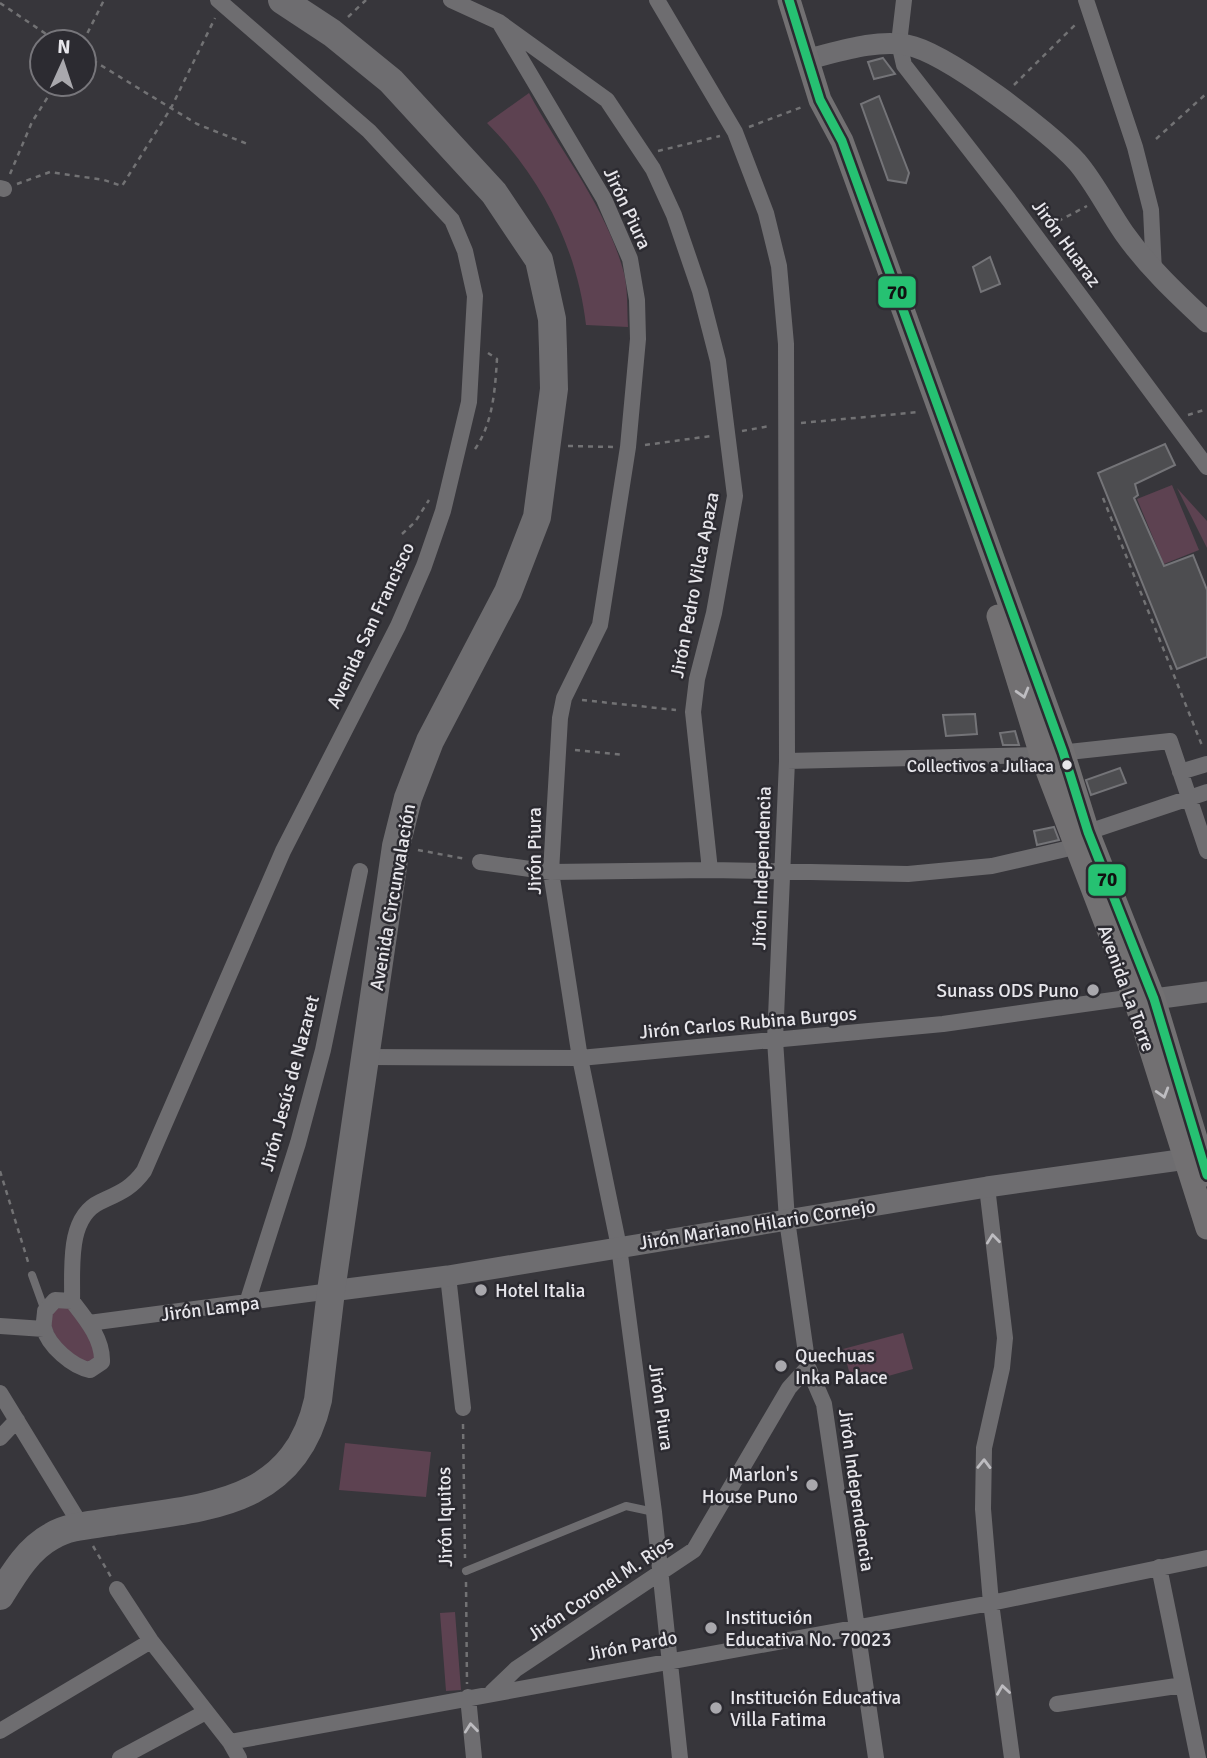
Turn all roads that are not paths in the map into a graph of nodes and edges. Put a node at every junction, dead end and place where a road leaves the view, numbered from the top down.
1 (282, 0) edge
2 (451, 0) edge
3 (657, 0) edge
4 (789, 0) edge
5 (904, 0) edge
6 (220, 2) edge
7 (1088, 4) edge
8 (499, 22) junction
9 (899, 43) junction
10 (808, 59) junction
11 (1154, 272) junction
12 (1207, 322) edge
13 (1207, 467) edge
14 (1052, 753) junction
15 (787, 761) junction
16 (1207, 764) edge
17 (1180, 772) junction
18 (1207, 792) edge
19 (1189, 798) junction
20 (1085, 841) junction
21 (1207, 851) edge
22 (480, 862) road end
23 (710, 870) junction
24 (360, 871) dead end
25 (782, 871) junction
26 (551, 872) junction
27 (1207, 992) edge
28 (1144, 998) junction
29 (775, 1040) junction
30 (365, 1057) junction
31 (580, 1058) junction
32 (1199, 1162) edge
33 (988, 1187) junction
34 (787, 1220) junction
35 (1207, 1228) edge
36 (619, 1247) junction
37 (32, 1275) road end
38 (448, 1276) junction
39 (331, 1291) junction
40 (72, 1301) junction
41 (247, 1303) junction
42 (45, 1311) junction
43 (89, 1323) junction
44 (0, 1326) edge
45 (44, 1329) junction
46 (808, 1367) junction
47 (0, 1393) edge
48 (463, 1408) road end
49 (18, 1420) junction
50 (0, 1438) edge
51 (654, 1512) junction
52 (82, 1527) junction
53 (1207, 1558) edge
54 (1158, 1567) junction
55 (466, 1571) road end
56 (661, 1575) junction
57 (117, 1588) road end
58 (0, 1596) edge
59 (991, 1602) junction
60 (855, 1626) junction
61 (151, 1641) junction
62 (670, 1659) junction
63 (1183, 1685) junction
64 (492, 1692) junction
65 (468, 1697) junction
66 (1057, 1704) dead end
67 (204, 1713) junction
68 (0, 1731) edge
69 (230, 1742) junction
70 (120, 1758) edge
71 (239, 1758) edge
72 (474, 1758) edge
73 (680, 1758) edge
74 (876, 1758) edge
75 (1012, 1758) edge
76 (1198, 1758) edge

1 - 30 highway, Avenida Circunvalación
2 - 8 street, Jirón Pedro Vilca Apaza
3 - 15 street, Jirón Independencia
4 - 10 main road, Avenida La Torre
5 - 9 street
6 - 40 street, Avenida San Francisco
7 - 11 street
8 - 23 street, Jirón Pedro Vilca Apaza
8 - 26 street, Jirón Piura
9 - 10 street
9 - 11 street
9 - 13 street, Jirón Huaraz
10 - 14 main road, Avenida La Torre
11 - 12 street
14 - 15 street
14 - 17 street
14 - 20 main road, Avenida La Torre
15 - 25 street, Jirón Independencia
16 - 17 street
17 - 19 street
18 - 19 street
19 - 20 street
19 - 21 street
20 - 25 street
20 - 28 main road, Avenida La Torre
22 - 26 street
23 - 25 street
23 - 26 street
24 - 41 street, Jirón Jesús de Nazaret
25 - 29 street, Jirón Independencia
26 - 31 street, Jirón Piura
27 - 28 street
28 - 29 street, Jirón Carlos Rubina Burgos
28 - 32 main road, Avenida La Torre
29 - 31 street, Jirón Carlos Rubina Burgos
29 - 34 street, Jirón Independencia
30 - 31 street, Jirón Carlos Rubina Burgos
30 - 39 highway, Avenida Circunvalación
31 - 36 street, Jirón Piura
32 - 33 street, Jirón Mariano Hilario Cornejo
32 - 35 main road, Avenida La Torre
33 - 34 street, Jirón Mariano Hilario Cornejo
59 -> 33 street
34 - 36 street, Jirón Mariano Hilario Cornejo
34 - 46 street, Jirón Independencia
36 - 38 street, Jirón Mariano Hilario Cornejo
36 - 51 street, Jirón Piura
37 - 42 lane
38 - 39 street, Jirón Mariano Hilario Cornejo
38 - 48 street
39 - 41 street, Jirón Lampa
39 - 52 highway, Avenida Circunvalación
40 - 42 street
40 - 43 street
41 - 43 street, Jirón Lampa
42 - 45 street
43 - 45 street
44 - 45 street
46 - 56 street, Jirón Coronel M. Rios
46 - 60 street, Jirón Independencia
47 - 49 street
49 - 50 street
49 - 52 street
51 - 55 lane
51 - 56 street, Jirón Piura
52 - 58 highway, Avenida Circunvalación
53 - 54 street, Jirón Pardo
54 - 59 street, Jirón Pardo
54 - 63 street
56 - 62 street, Jirón Piura
56 - 64 street, Jirón Coronel M. Rios
57 - 61 street
59 - 60 street, Jirón Pardo
75 -> 59 street
60 - 62 street, Jirón Pardo
60 - 74 street, Jirón Independencia
61 - 67 street
61 - 68 street
62 - 64 street, Jirón Pardo
62 - 73 street, Jirón Piura
63 - 66 street
63 - 76 street
64 - 65 street, Jirón Pardo
65 - 69 street, Jirón Pardo
72 -> 65 street
67 - 69 street
67 - 70 street
69 - 71 street

